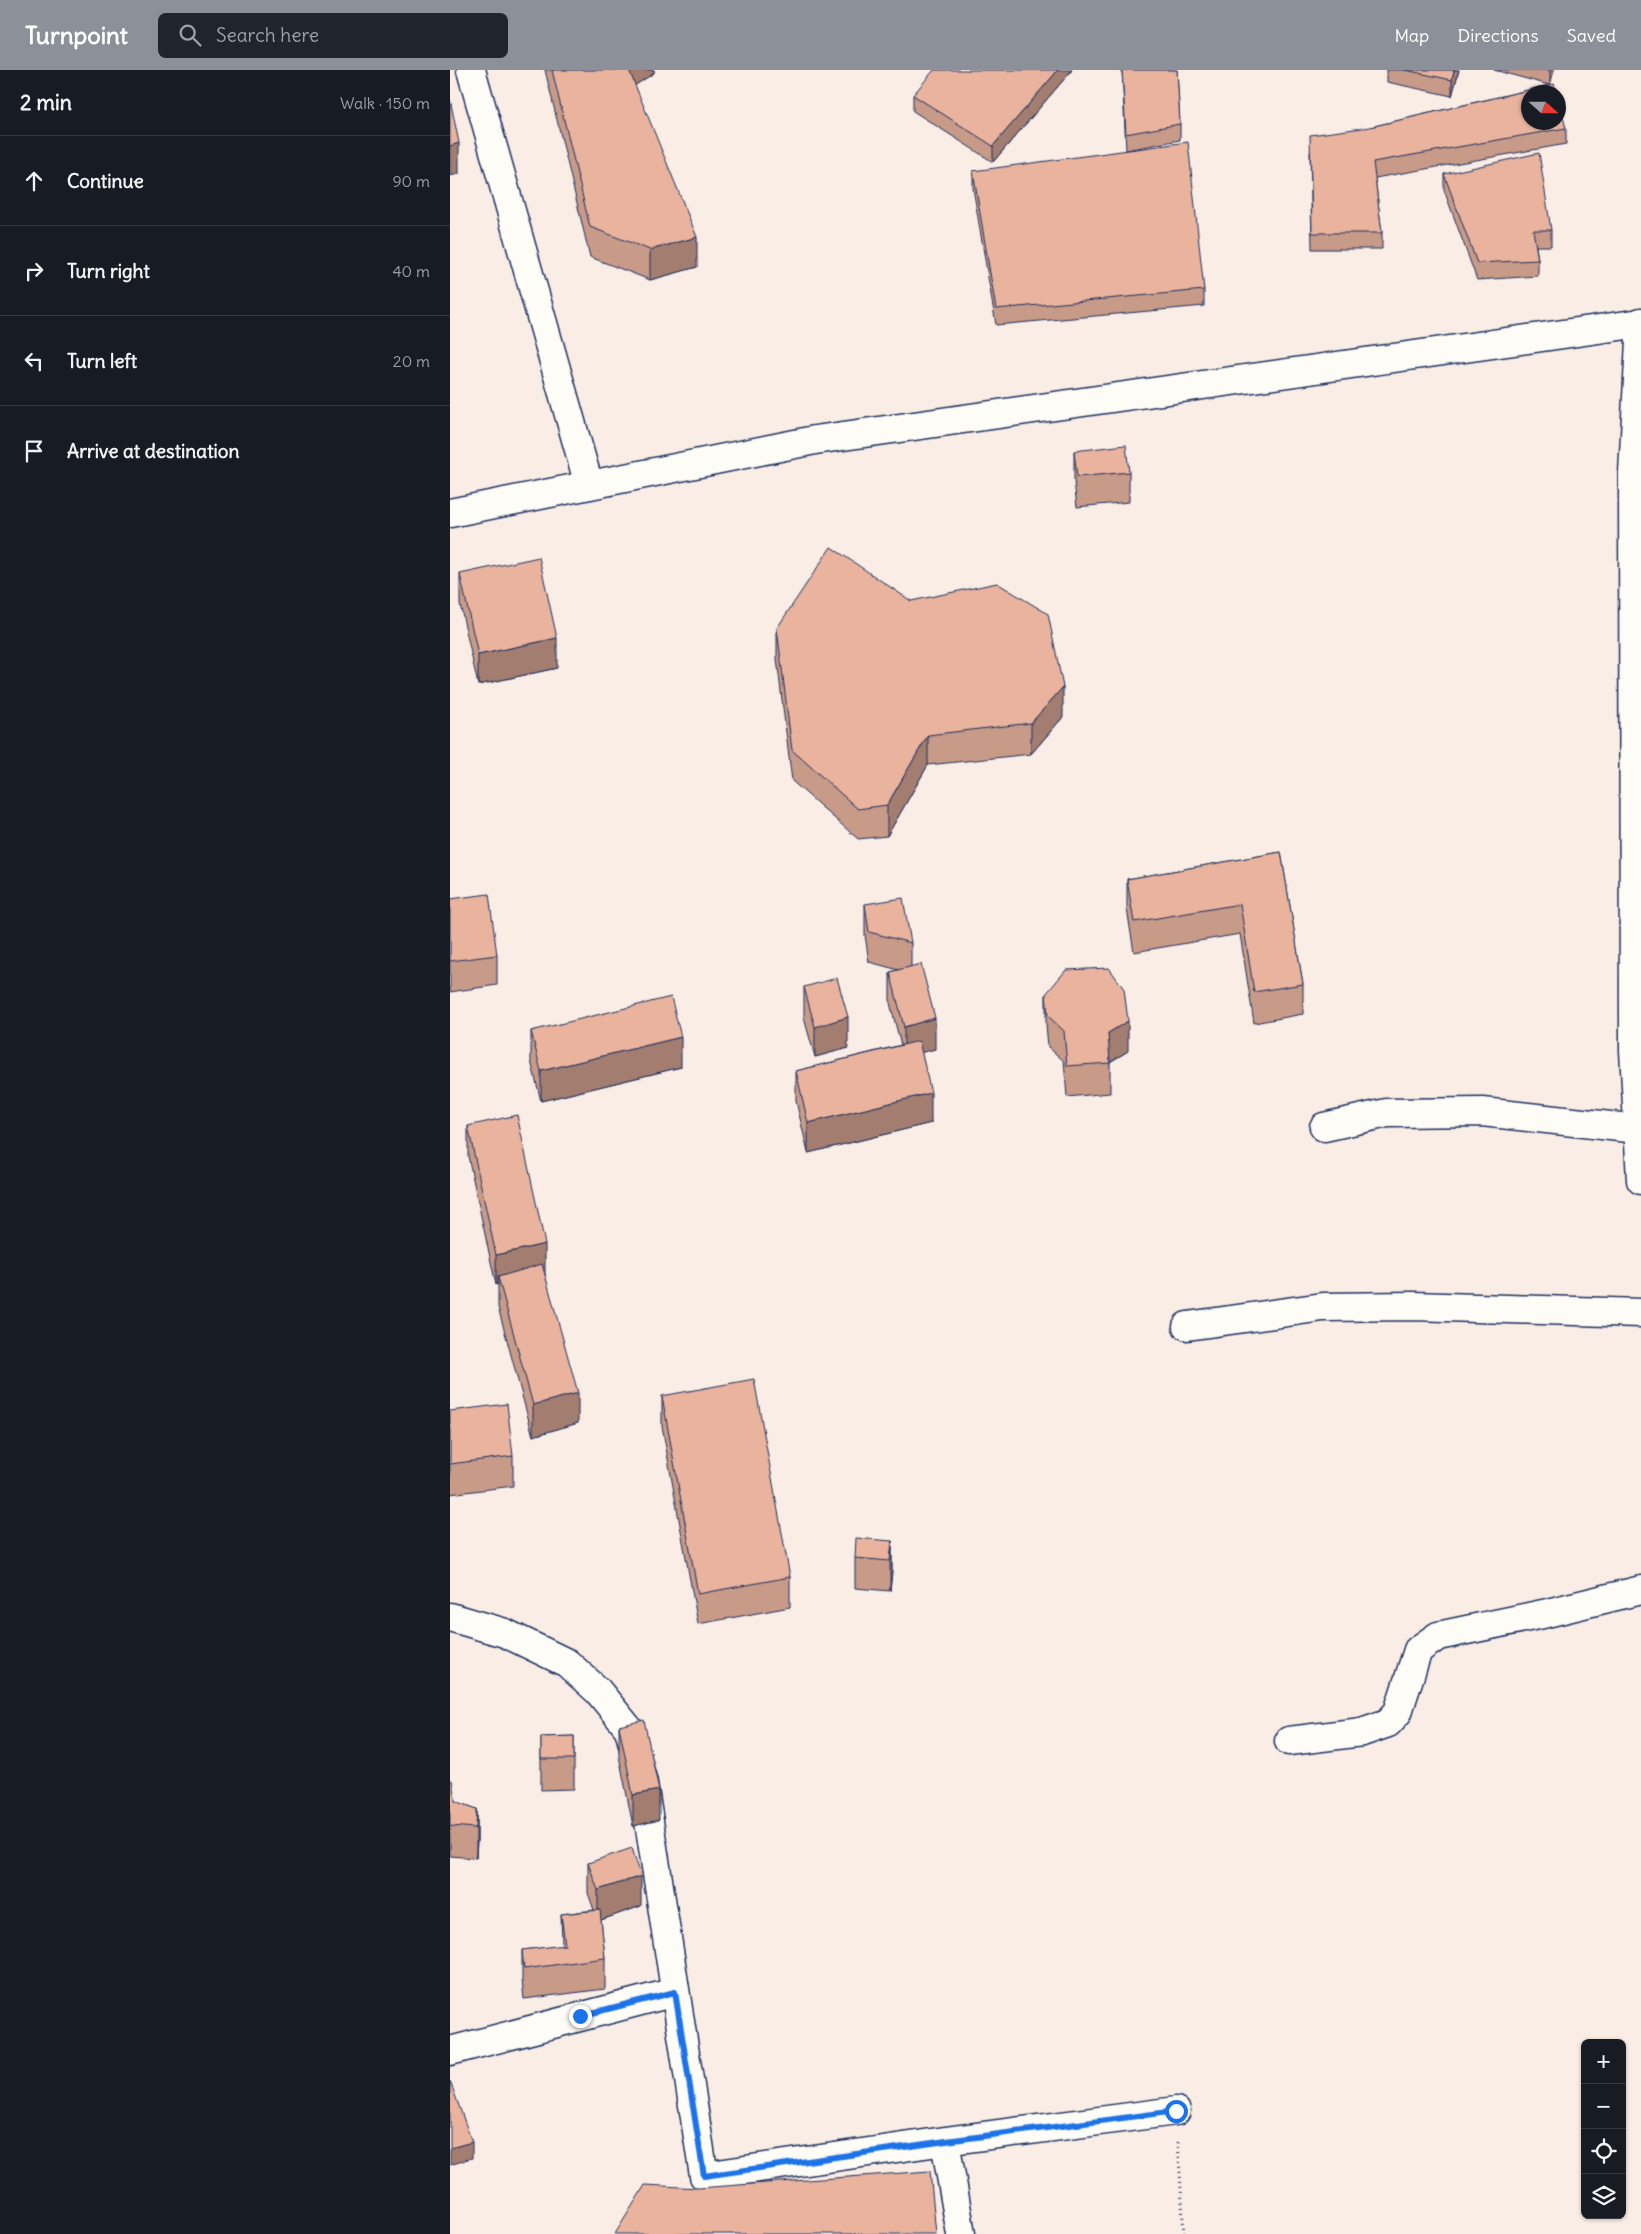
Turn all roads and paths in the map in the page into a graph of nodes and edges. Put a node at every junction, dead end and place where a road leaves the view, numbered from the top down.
1 (471, 70) edge
2 (1641, 323) edge
3 (588, 485) junction
4 (450, 513) edge
5 (1324, 1127) dead end
6 (1638, 1129) junction
7 (1641, 1180) edge
8 (1641, 1313) edge
9 (1187, 1326) dead end
10 (1641, 1590) edge
11 (450, 1617) edge
12 (1289, 1741) dead end
13 (675, 1992) junction
14 (450, 2051) edge
15 (1176, 2111) joint
16 (946, 2141) junction
17 (961, 2234) edge
18 (1184, 2234) edge

1 - 3 street
2 - 3 street
2 - 6 street
3 - 4 street
5 - 6 street
6 - 7 street
8 - 9 street
10 - 12 street
11 - 13 street
13 - 14 street
13 - 16 street
15 - 16 street
15 - 18 path
16 - 17 street

